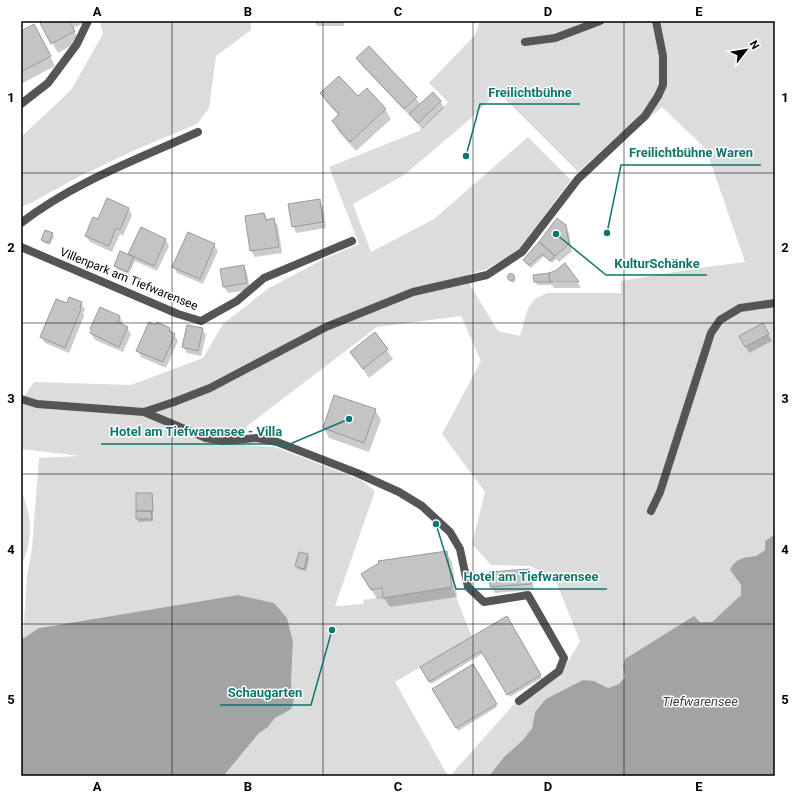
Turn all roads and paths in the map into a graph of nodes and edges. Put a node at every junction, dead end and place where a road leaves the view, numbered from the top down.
1 (88, 21) edge
2 (600, 21) edge
3 (656, 21) edge
4 (526, 42) dead end
5 (21, 104) edge
6 (198, 132) dead end
7 (21, 223) edge
8 (352, 241) dead end
9 (21, 247) edge
10 (775, 303) edge
11 (21, 399) edge
12 (144, 412) junction
13 (651, 511) dead end
14 (519, 701) dead end

1 - 5 street
2 - 4 street
3 - 12 street
6 - 7 street
8 - 9 street, Villenpark am Tiefwarensee
10 - 13 street
11 - 12 street
12 - 14 street

